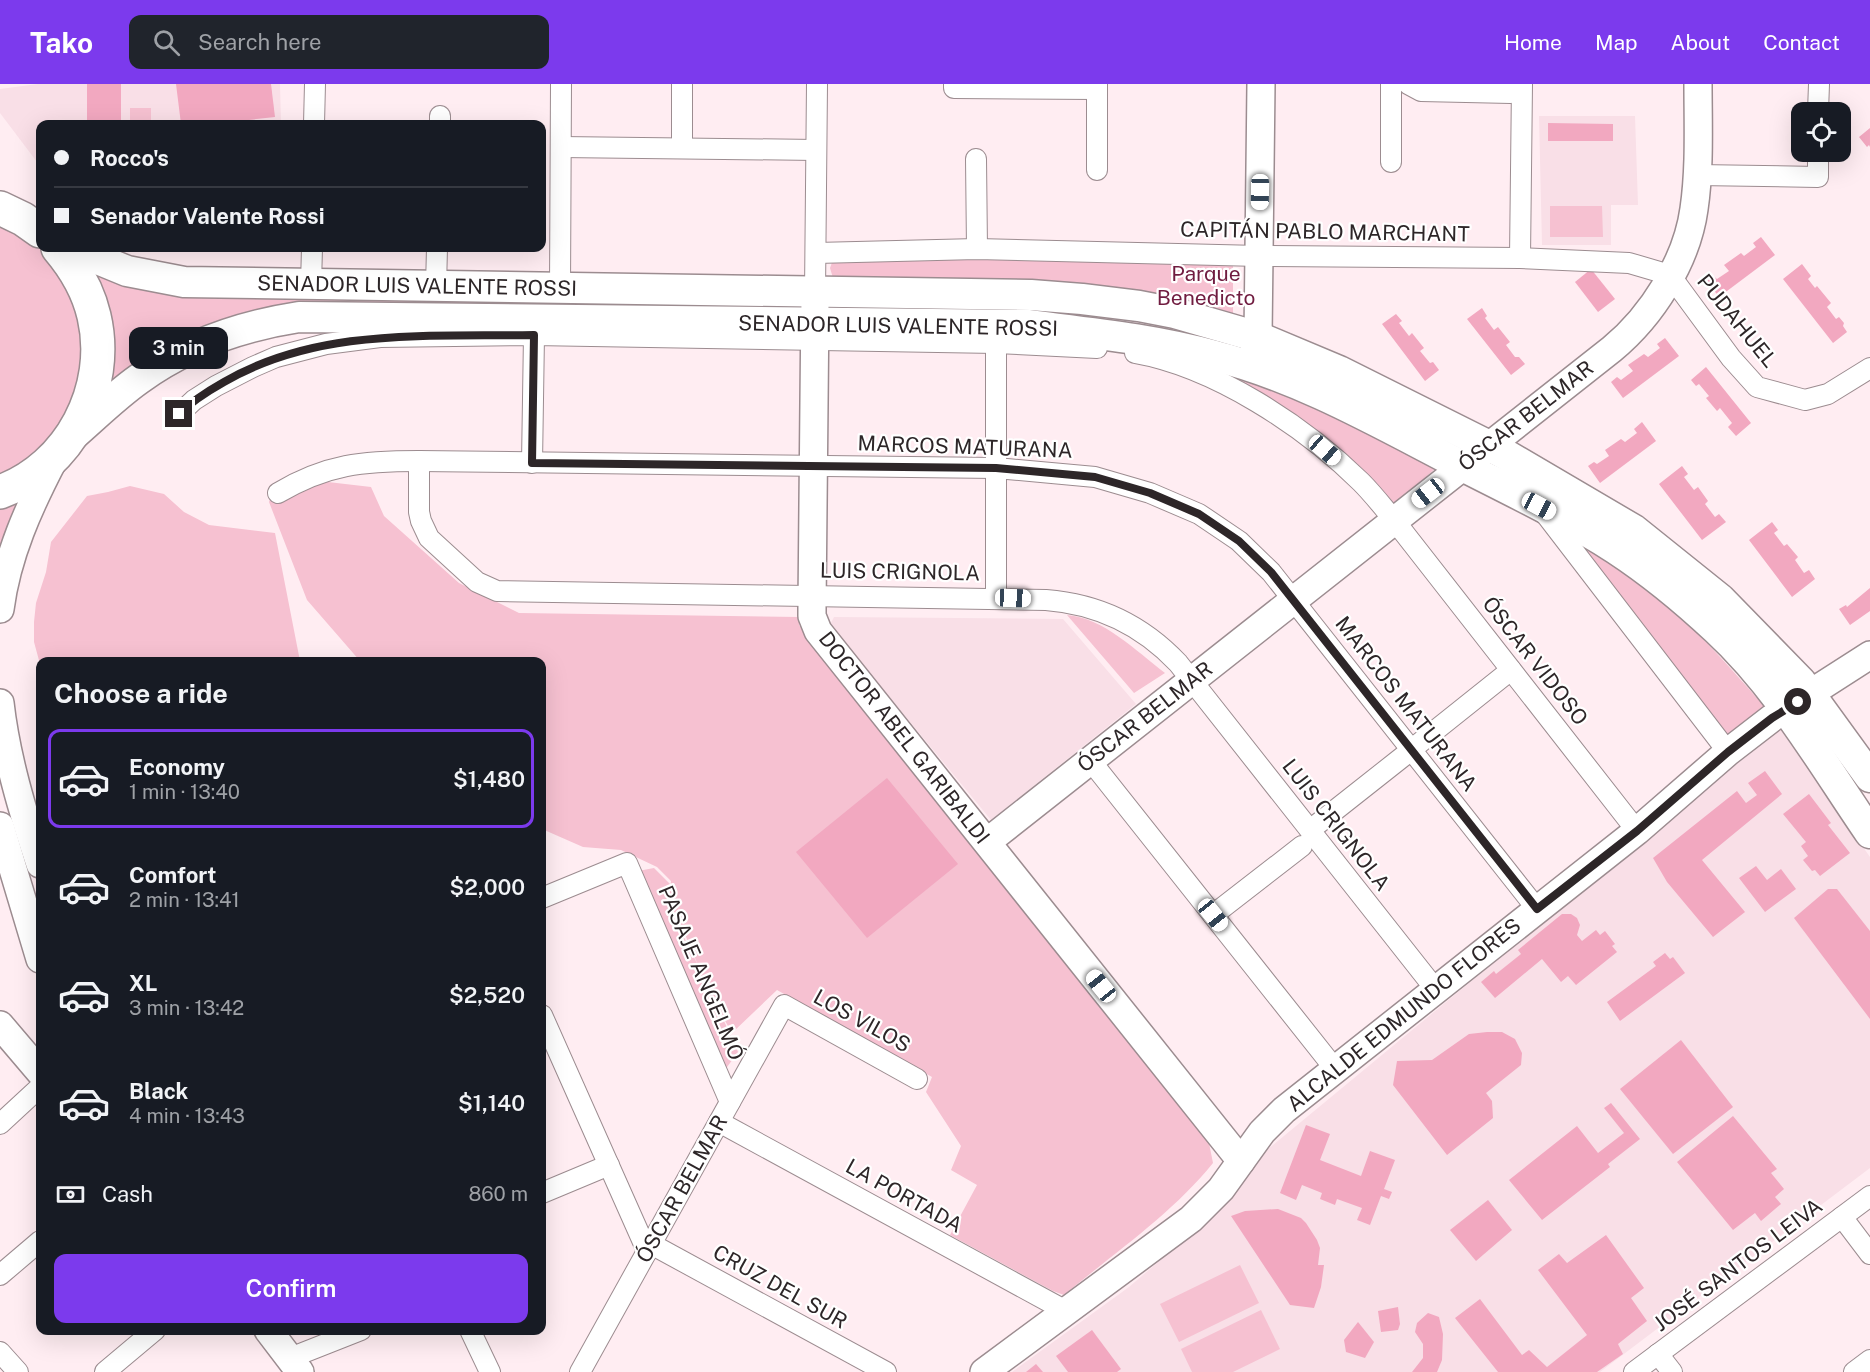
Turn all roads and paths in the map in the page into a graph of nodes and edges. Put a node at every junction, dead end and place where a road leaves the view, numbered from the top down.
1 (315, 84) edge
2 (561, 84) edge
3 (682, 84) edge
4 (817, 84) edge
5 (954, 84) edge
6 (1261, 84) edge
7 (1391, 84) edge
8 (1408, 84) edge
9 (1521, 84) edge
10 (1698, 84) edge
11 (1819, 84) edge
12 (1097, 86) edge
13 (1818, 102) edge
14 (314, 120) edge
15 (561, 147) junction
16 (682, 148) junction
17 (816, 150) junction
18 (976, 159) dead end
19 (1391, 162) dead end
20 (1818, 162) edge
21 (1097, 170) dead end
22 (1697, 175) junction
23 (0, 189) edge
24 (34, 228) edge
25 (977, 249) junction
26 (56, 252) edge
27 (81, 252) edge
28 (312, 252) edge
29 (437, 252) edge
30 (816, 253) junction
31 (1259, 256) junction
32 (1520, 258) junction
33 (1670, 275) junction
34 (311, 284) junction
35 (436, 286) junction
36 (560, 289) junction
37 (815, 293) junction
38 (815, 332) junction
39 (534, 335) junction
40 (1258, 337) junction
41 (996, 342) junction
42 (1249, 366) junction
43 (1870, 368) edge
44 (179, 414) dead end
45 (64, 445) junction
46 (1488, 446) junction
47 (418, 460) junction
48 (532, 463) junction
49 (1462, 466) junction
50 (814, 467) junction
51 (996, 468) junction
52 (0, 492) edge
53 (278, 493) dead end
54 (1539, 506) junction
55 (1395, 520) junction
56 (812, 594) junction
57 (996, 598) junction
58 (1293, 600) junction
59 (0, 609) edge
60 (1870, 655) edge
61 (1511, 670) junction
62 (1192, 680) junction
63 (1798, 702) junction
64 (0, 703) edge
65 (1408, 752) junction
66 (1728, 752) junction
67 (1090, 760) junction
68 (1870, 777) edge
69 (0, 826) edge
70 (1637, 831) junction
71 (1870, 833) edge
72 (1306, 838) junction
73 (987, 842) junction
74 (36, 851) edge
75 (546, 896) edge
76 (1537, 909) junction
77 (1213, 915) junction
78 (36, 946) edge
79 (1436, 990) junction
80 (784, 1005) joint
81 (0, 1025) edge
82 (548, 1049) edge
83 (36, 1067) edge
84 (1335, 1069) junction
85 (917, 1079) dead end
86 (36, 1091) edge
87 (730, 1102) junction
88 (719, 1122) junction
89 (0, 1124) edge
90 (1241, 1161) junction
91 (609, 1165) junction
92 (546, 1191) edge
93 (1870, 1196) edge
94 (1842, 1217) junction
95 (36, 1244) edge
96 (649, 1247) junction
97 (1870, 1254) edge
98 (0, 1275) edge
99 (1066, 1311) junction
100 (149, 1335) edge
101 (272, 1335) edge
102 (352, 1335) edge
103 (472, 1335) edge
104 (0, 1352) edge
105 (1658, 1354) junction
106 (1870, 1360) edge
107 (295, 1365) edge
108 (588, 1369) edge
109 (18, 1372) edge
110 (105, 1372) edge
111 (490, 1372) edge
112 (886, 1372) edge
113 (984, 1372) edge
114 (1634, 1372) edge
115 (1672, 1372) edge
116 (1854, 1372) edge

1 - 14 street
2 - 15 street
3 - 16 street
4 - 17 street, DOCTOR ABEL GARIBALDI
5 - 12 street
6 - 31 street
7 - 19 street
8 - 9 street
9 - 32 street
10 - 22 street, ÓSCAR BELMAR
11 - 13 street
12 - 21 street
15 - 16 street
15 - 36 street
16 - 17 street
17 - 30 street, DOCTOR ABEL GARIBALDI
18 - 25 street
20 - 22 street
22 - 33 street, ÓSCAR BELMAR
23 - 24 highway
25 - 30 street, CAPITÁN PABLO MARCHANT
25 - 31 street, CAPITÁN PABLO MARCHANT
26 - 45 highway
27 - 34 main road, SENADOR LUIS VALENTE ROSSI
28 - 34 street
29 - 35 street
30 - 37 street, DOCTOR ABEL GARIBALDI
31 - 32 street, CAPITÁN PABLO MARCHANT
31 - 40 street
32 - 33 street, CAPITÁN PABLO MARCHANT
33 - 43 street, PUDAHUEL
33 - 46 street, ÓSCAR BELMAR
34 - 35 main road, SENADOR LUIS VALENTE ROSSI
35 - 36 main road, SENADOR LUIS VALENTE ROSSI
36 - 37 main road, SENADOR LUIS VALENTE ROSSI
37 - 38 street, DOCTOR ABEL GARIBALDI
37 - 40 main road, SENADOR LUIS VALENTE ROSSI
38 - 39 street, ÓSCAR VIDOSO
38 - 41 street, ÓSCAR VIDOSO
38 - 42 main road, SENADOR LUIS VALENTE ROSSI
38 - 45 main road, SENADOR LUIS VALENTE ROSSI
38 - 50 street, DOCTOR ABEL GARIBALDI
39 - 44 street, ÓSCAR VIDOSO
39 - 48 street
40 - 42 street
40 - 46 main road, SENADOR LUIS VALENTE ROSSI
41 - 51 street
41 - 55 street, ÓSCAR VIDOSO
42 - 49 main road, SENADOR LUIS VALENTE ROSSI
45 - 52 highway
45 - 59 street
46 - 49 street, ÓSCAR BELMAR
46 - 63 main road, SENADOR LUIS VALENTE ROSSI
47 - 48 street, MARCOS MATURANA
47 - 53 street, MARCOS MATURANA
47 - 56 street, LUIS CRIGNOLA
48 - 50 street, MARCOS MATURANA
49 - 54 main road, SENADOR LUIS VALENTE ROSSI
49 - 55 street, ÓSCAR BELMAR
50 - 51 street, MARCOS MATURANA
50 - 56 street, DOCTOR ABEL GARIBALDI
51 - 57 street
51 - 58 street, MARCOS MATURANA
54 - 63 main road, SENADOR LUIS VALENTE ROSSI
54 - 66 street
55 - 58 street, ÓSCAR BELMAR
55 - 61 street, ÓSCAR VIDOSO
56 - 57 street, LUIS CRIGNOLA
56 - 73 street, DOCTOR ABEL GARIBALDI
57 - 62 street, LUIS CRIGNOLA
58 - 62 street, ÓSCAR BELMAR
58 - 65 street, MARCOS MATURANA
60 - 63 street, ALCALDE EDMUNDO FLORES
61 - 65 street
61 - 70 street, ÓSCAR VIDOSO
62 - 67 street, ÓSCAR BELMAR
62 - 72 street, LUIS CRIGNOLA
63 - 66 street, ALCALDE EDMUNDO FLORES
63 - 68 main road, SENADOR LUIS VALENTE ROSSI
63 - 71 main road, SENADOR LUIS VALENTE ROSSI
64 - 74 street
65 - 72 street
65 - 76 street, MARCOS MATURANA
66 - 70 street, ALCALDE EDMUNDO FLORES
67 - 73 street, ÓSCAR BELMAR
67 - 77 street
69 - 78 street
70 - 76 street, ALCALDE EDMUNDO FLORES
72 - 77 street
72 - 79 street, LUIS CRIGNOLA
73 - 90 street, DOCTOR ABEL GARIBALDI
75 - 87 street, PASAJE ANGELMÓ
76 - 79 street, ALCALDE EDMUNDO FLORES
77 - 84 street
79 - 84 street, ALCALDE EDMUNDO FLORES
80 - 85 street, LOS VILOS
80 - 87 street, ÓSCAR BELMAR
81 - 83 street
82 - 91 street
84 - 90 street, ALCALDE EDMUNDO FLORES
86 - 89 street
87 - 88 street, ÓSCAR BELMAR
88 - 96 street, ÓSCAR BELMAR
88 - 99 street, LA PORTADA
90 - 99 street, ALCALDE EDMUNDO FLORES
91 - 92 street
91 - 96 street
93 - 94 street, JOSÉ SANTOS LEIVA
94 - 97 street
94 - 105 street, JOSÉ SANTOS LEIVA
95 - 98 street
96 - 108 street, ÓSCAR BELMAR
96 - 112 street, CRUZ DEL SUR
99 - 113 street, ALCALDE EDMUNDO FLORES
100 - 110 street
101 - 107 street
102 - 107 street
103 - 111 street
104 - 109 street
105 - 114 street, JOSÉ SANTOS LEIVA
105 - 115 street
106 - 116 street

